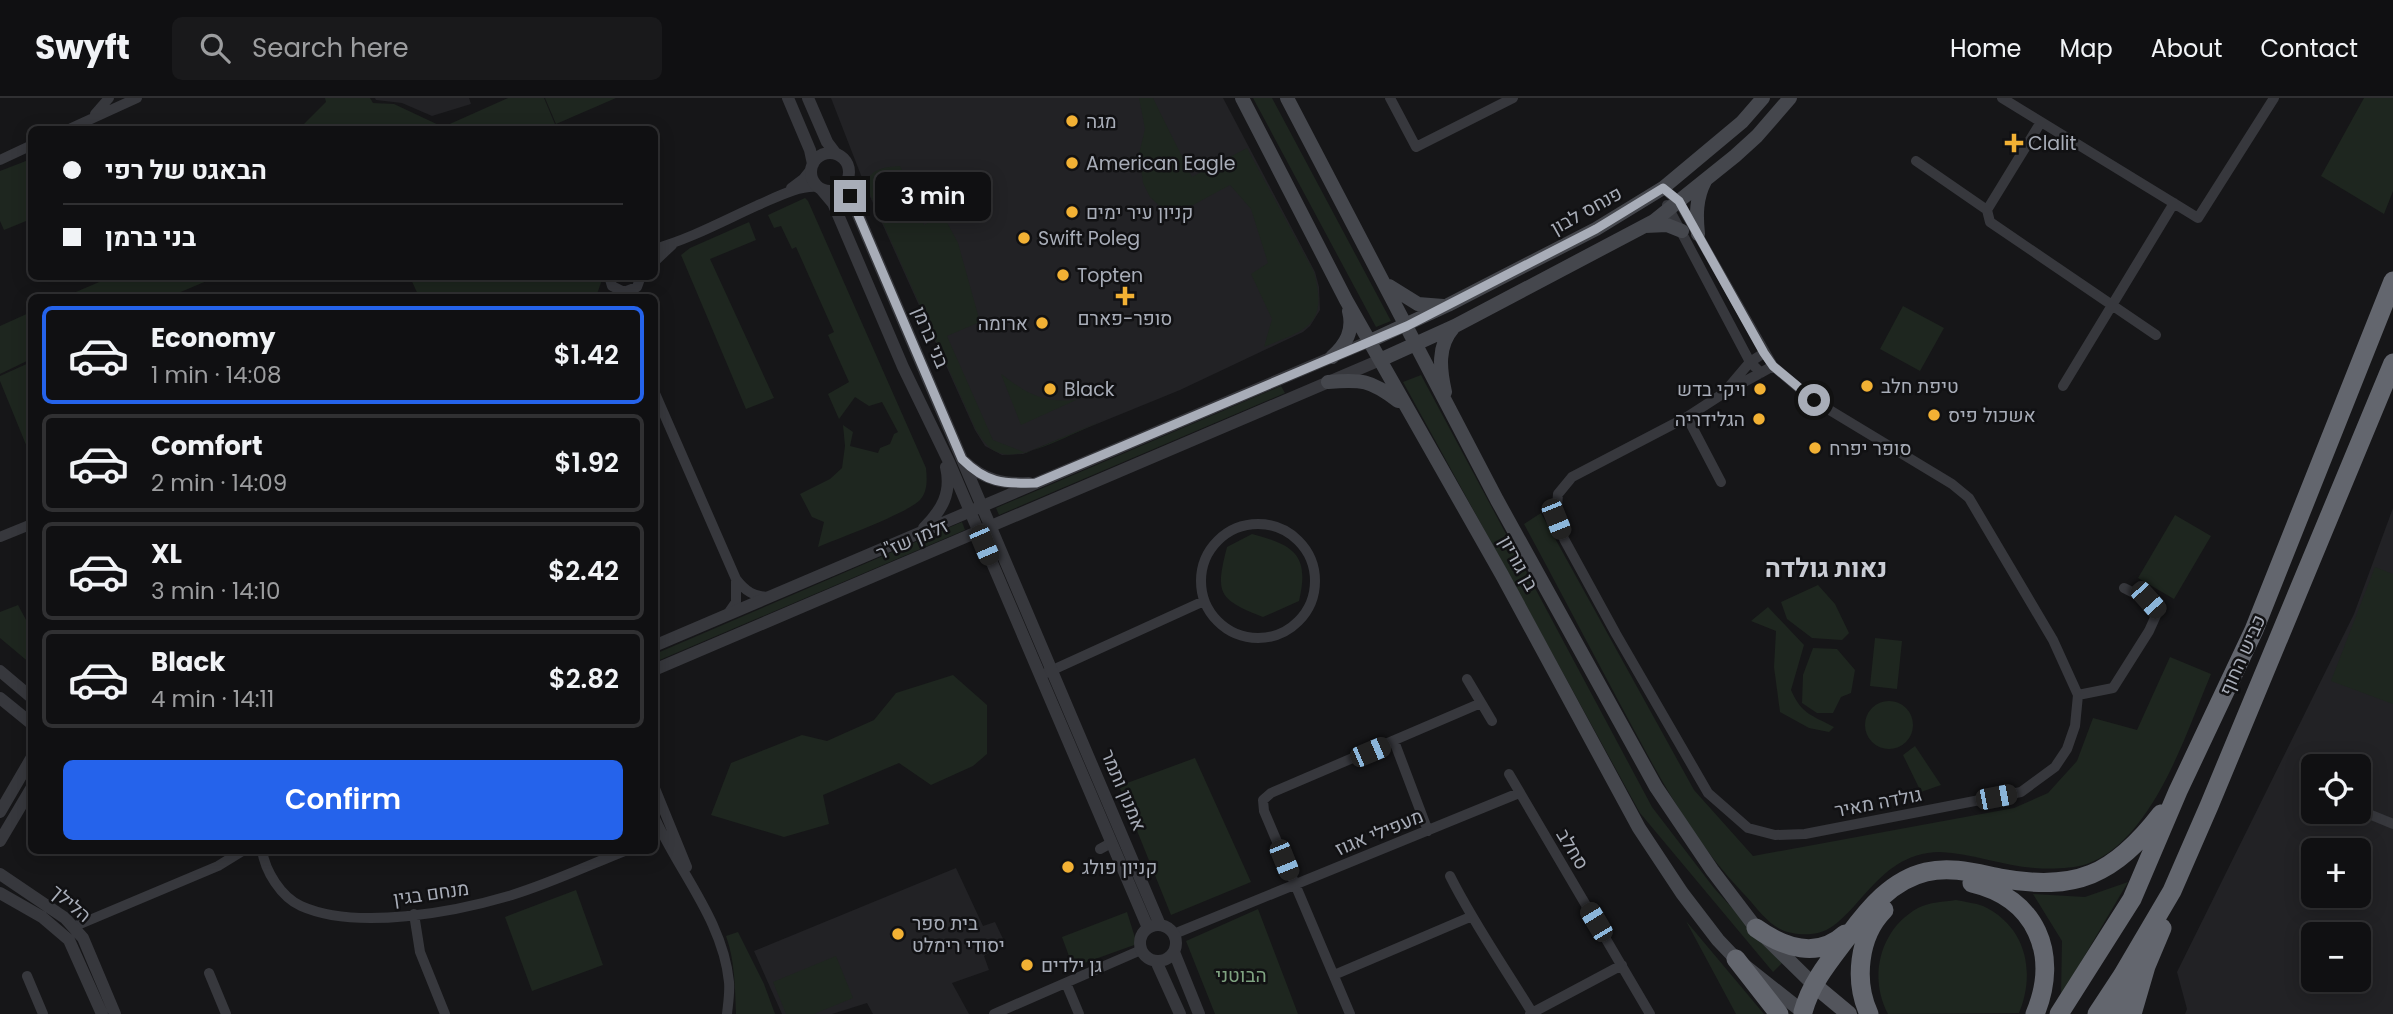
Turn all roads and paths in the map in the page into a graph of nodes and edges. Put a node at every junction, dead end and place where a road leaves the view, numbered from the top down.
1 (109, 98) edge
2 (137, 98) edge
3 (788, 98) edge
4 (808, 98) edge
5 (1242, 98) edge
6 (1287, 98) edge
7 (1390, 98) edge
8 (1513, 98) edge
9 (1763, 98) edge
10 (1790, 98) edge
11 (2003, 98) edge
12 (2273, 99) edge
13 (1496, 102) edge
14 (2041, 122) junction
15 (82, 123) junction
16 (76, 126) edge
17 (28, 147) edge
18 (836, 154) junction
19 (0, 160) edge
20 (1916, 161) dead end
21 (812, 167) junction
22 (1707, 178) junction
23 (847, 182) junction
24 (820, 188) junction
25 (1663, 188) junction
26 (771, 199) junction
27 (2174, 203) junction
28 (1674, 206) junction
29 (1987, 210) junction
30 (1644, 226) junction
31 (1682, 231) junction
32 (1698, 234) junction
33 (674, 244) junction
34 (658, 248) edge
35 (658, 258) edge
36 (1712, 261) junction
37 (1701, 267) junction
38 (609, 280) edge
39 (2393, 281) edge
40 (639, 284) edge
41 (1386, 284) junction
42 (1346, 300) junction
43 (1448, 305) junction
44 (2113, 307) junction
45 (1407, 326) junction
46 (1455, 326) junction
47 (2156, 335) dead end
48 (1370, 341) junction
49 (1416, 345) junction
50 (1764, 353) junction
51 (1332, 357) junction
52 (1380, 360) junction
53 (1750, 362) junction
54 (2393, 363) edge
55 (1773, 366) junction
56 (1761, 373) junction
57 (1328, 382) junction
58 (2063, 386) dead end
59 (1724, 393) junction
60 (658, 400) edge
61 (1405, 406) junction
62 (1448, 407) junction
63 (1687, 417) junction
64 (935, 433) junction
65 (962, 459) junction
66 (1721, 482) dead end
67 (1036, 483) junction
68 (976, 509) junction
69 (1022, 513) junction
70 (28, 526) edge
71 (985, 529) junction
72 (920, 532) junction
73 (0, 537) edge
74 (949, 544) junction
75 (1004, 557) junction
76 (990, 558) junction
77 (736, 579) junction
78 (2124, 588) dead end
79 (770, 597) junction
80 (1204, 601) junction
81 (727, 615) junction
82 (658, 644) edge
83 (658, 668) edge
84 (1053, 670) junction
85 (0, 671) edge
86 (1040, 676) junction
87 (1467, 679) dead end
88 (28, 695) edge
89 (2078, 695) junction
90 (0, 698) edge
91 (1481, 703) junction
92 (28, 721) edge
93 (1492, 721) dead end
94 (1394, 741) junction
95 (28, 764) edge
96 (1509, 774) dead end
97 (2178, 791) junction
98 (1519, 793) junction
99 (28, 794) edge
100 (658, 806) edge
101 (2209, 806) junction
102 (0, 812) edge
103 (2371, 815) edge
104 (2393, 824) edge
105 (1428, 831) junction
106 (664, 836) edge
107 (0, 841) edge
108 (238, 854) edge
109 (263, 854) edge
110 (617, 854) edge
111 (0, 874) edge
112 (1450, 877) dead end
113 (1295, 885) junction
114 (2172, 891) junction
115 (0, 893) edge
116 (414, 914) junction
117 (1470, 917) junction
118 (1857, 924) junction
119 (1154, 926) junction
120 (73, 927) junction
121 (1756, 928) junction
122 (1174, 934) junction
123 (1141, 950) junction
124 (1174, 952) junction
125 (1737, 959) junction
126 (1156, 961) junction
127 (1622, 965) junction
128 (209, 973) dead end
129 (1334, 975) junction
130 (27, 976) dead end
131 (1066, 983) junction
132 (1813, 984) junction
133 (1804, 1013) edge
134 (43, 1014) edge
135 (102, 1014) edge
136 (115, 1014) edge
137 (226, 1014) edge
138 (445, 1014) edge
139 (727, 1014) edge
140 (994, 1014) edge
141 (1079, 1014) edge
142 (1180, 1014) edge
143 (1199, 1014) edge
144 (1350, 1014) edge
145 (1532, 1014) edge
146 (1650, 1014) edge
147 (1779, 1014) edge
148 (1849, 1014) edge
149 (1869, 1014) edge
150 (2035, 1014) edge
151 (2059, 1014) edge
152 (2097, 1014) edge
153 (2114, 1014) edge
154 (2132, 1014) edge

1 - 15 street
2 - 15 street
3 - 21 street
4 - 18 street
5 - 42 main road, בן גוריון
6 - 41 main road, בן גוריון
7 - 13 street
8 - 13 street
9 - 25 main road, פנחס לבון
10 - 22 main road
11 - 14 street
12 - 27 street
14 - 27 street
14 - 29 street
15 - 16 street
17 - 19 street
18 - 21 street
18 - 23 street
20 - 29 street
21 - 24 street
21 - 26 street
22 - 28 main road
22 - 32 main road
23 - 24 street
23 - 65 street, בני ברמן
24 - 26 street
24 - 64 street, בני ברמן
25 - 28 street
25 - 43 main road, פנחס לבון
26 - 33 street
27 - 44 street
28 - 30 main road
28 - 31 street
28 - 32 street
29 - 44 street
30 - 31 main road
30 - 46 main road
31 - 37 street
32 - 36 street
33 - 34 street
33 - 35 street
36 - 37 street
36 - 50 street
37 - 53 street
38 - 40 street
39 - 97 highway, כביש החוף
41 - 43 main road
41 - 45 main road, בן גוריון
42 - 48 main road, בן גוריון
42 - 51 main road
43 - 45 main road, פנחס לבון
44 - 47 street
44 - 58 street
45 - 48 main road, זלמן שז"ר
45 - 49 main road, בן גוריון
46 - 49 main road
46 - 62 main road
48 - 51 street, זלמן שז"ר
48 - 52 main road, בן גוריון
49 - 52 main road, זלמן שז"ר
49 - 62 main road, בן גוריון
50 - 53 street, גולדה מאיר
50 - 55 street
51 - 67 street, זלמן שז"ר
52 - 57 street, זלמן שז"ר
52 - 61 main road, בן גוריון
53 - 56 street
53 - 59 street, גולדה מאיר
54 - 101 highway, כביש החוף
55 - 56 street, גולדה מאיר
55 - 89 street
56 - 59 street, גולדה מאיר
57 - 61 main road
57 - 69 street, זלמן שז"ר
59 - 63 street, גולדה מאיר
60 - 77 street
61 - 125 main road, בן גוריון
62 - 121 main road, בן גוריון
63 - 66 street
63 - 89 street, גולדה מאיר
64 - 68 street, בני ברמן
64 - 72 street
65 - 67 street
65 - 68 street, בני ברמן
67 - 68 street, זלמן שז"ר
68 - 71 street, אמנון ותמר
68 - 72 street, זלמן שז"ר
69 - 71 street, זלמן שז"ר
69 - 75 street
70 - 73 street
71 - 74 street, זלמן שז"ר
71 - 75 street, אמנון ותמר
71 - 76 street, אמנון ותמר
72 - 79 street, זלמן שז"ר
74 - 76 street
74 - 83 street, זלמן שז"ר
75 - 84 street, אמנון ותמר
76 - 86 street, אמנון ותמר
77 - 79 street
77 - 81 street
78 - 89 street
79 - 81 street, זלמן שז"ר
80 - 80 street
80 - 84 street
81 - 82 street, זלמן שז"ר
84 - 86 street
84 - 119 street, אמנון ותמר
85 - 88 street
86 - 119 street, אמנון ותמר
87 - 91 street
90 - 92 street
91 - 93 street
91 - 94 street
94 - 105 street
94 - 113 street
95 - 102 street
96 - 98 street, סחלב
97 - 118 highway
97 - 151 highway, כביש החוף
98 - 105 street, מעפילי אגוז
98 - 127 street, סחלב
99 - 107 street
100 - 106 street
101 - 114 highway, כביש החוף
101 - 154 highway
103 - 104 street
105 - 113 street, מעפילי אגוז
106 - 139 street
108 - 120 street
109 - 116 street, מנחם בגין
110 - 116 street, מנחם בגין
111 - 120 street, הלילך
112 - 117 street
113 - 122 street, מעפילי אגוז
113 - 129 street
114 - 152 highway, כביש החוף
114 - 153 highway
115 - 135 street, הלילך
116 - 138 street
117 - 129 street
117 - 145 street
118 - 121 highway
118 - 132 highway
119 - 122 street
119 - 123 street
120 - 136 street, הלילך
121 - 132 main road, בן גוריון
122 - 124 street
123 - 126 street
123 - 131 street
124 - 126 street
124 - 143 street
125 - 133 main road, בן גוריון
125 - 147 highway
126 - 142 street
127 - 145 street
127 - 146 street, סחלב
128 - 137 street
129 - 144 street
130 - 134 street
131 - 140 street
131 - 141 street
132 - 133 highway
132 - 148 main road
149 - 150 highway

